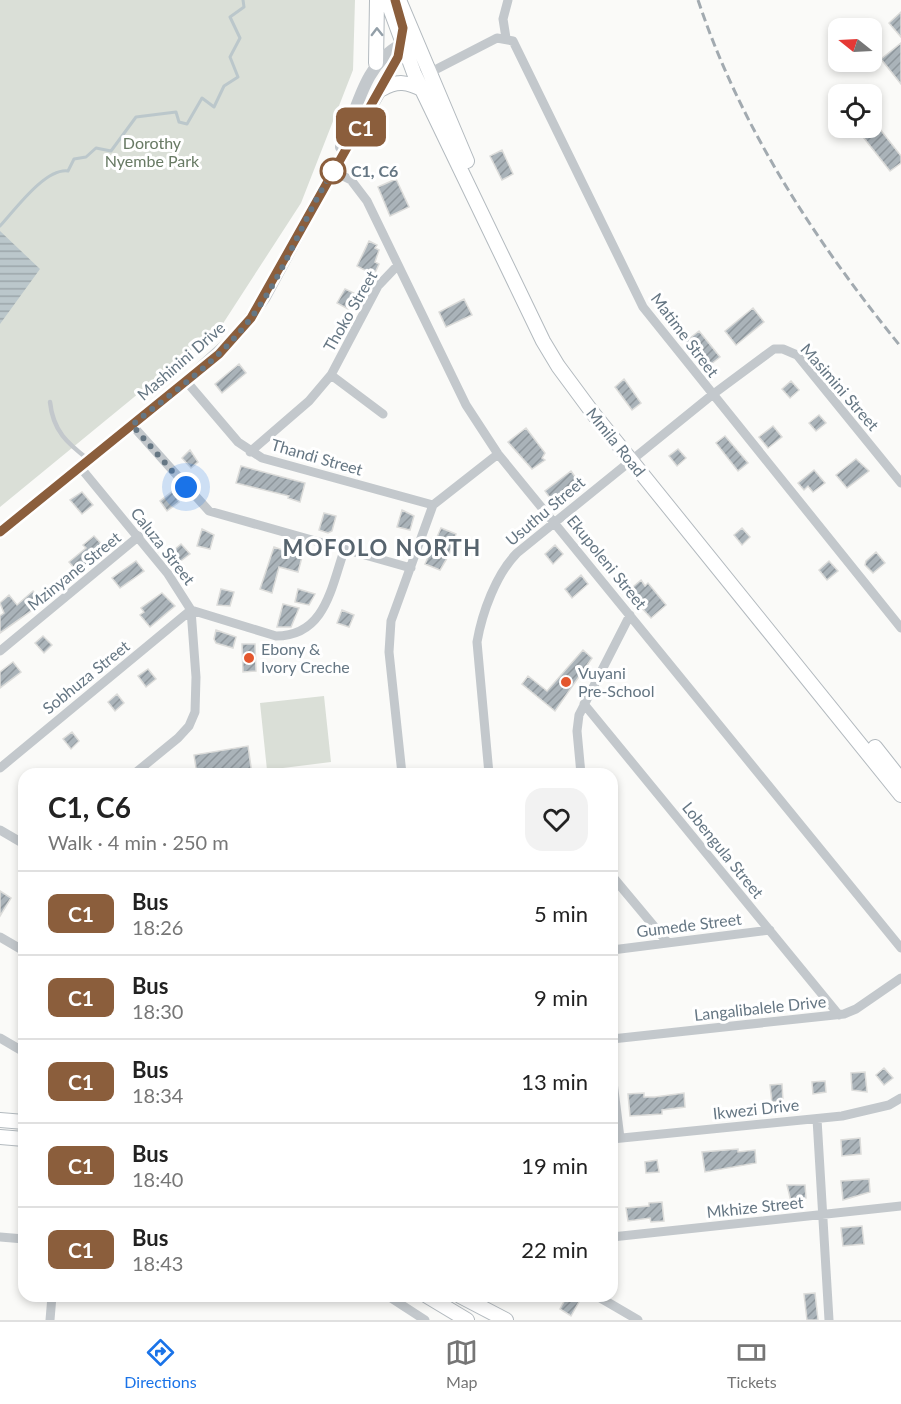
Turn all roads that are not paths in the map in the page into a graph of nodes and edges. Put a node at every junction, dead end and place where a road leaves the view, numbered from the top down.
1 (376, 0) edge
2 (387, 0) edge
3 (397, 0) edge
4 (508, 0) edge
5 (506, 38) junction
6 (402, 44) junction
7 (420, 50) junction
8 (376, 63) junction
9 (429, 73) junction
10 (382, 89) junction
11 (423, 90) junction
12 (333, 171) junction
13 (398, 265) junction
14 (522, 290) junction
15 (774, 349) joint
16 (331, 375) junction
17 (186, 381) junction
18 (712, 395) junction
19 (51, 402) dead end
20 (383, 414) dead end
21 (132, 425) junction
22 (250, 452) junction
23 (498, 454) junction
24 (634, 457) junction
25 (84, 463) junction
26 (901, 483) edge
27 (433, 505) junction
28 (555, 522) junction
29 (0, 532) edge
30 (139, 536) junction
31 (344, 551) junction
32 (411, 568) junction
33 (191, 610) junction
34 (630, 615) junction
35 (901, 628) edge
36 (0, 651) edge
37 (584, 704) junction
38 (0, 768) edge
39 (141, 768) edge
40 (401, 768) edge
41 (488, 768) edge
42 (581, 768) edge
43 (900, 787) edge
44 (0, 830) edge
45 (18, 840) edge
46 (618, 883) edge
47 (770, 930) junction
48 (0, 937) edge
49 (668, 943) junction
50 (18, 948) edge
51 (901, 948) edge
52 (618, 949) edge
53 (901, 978) edge
54 (839, 1015) junction
55 (0, 1038) edge
56 (618, 1038) edge
57 (18, 1049) edge
58 (901, 1098) edge
59 (817, 1119) junction
60 (0, 1120) edge
61 (18, 1122) edge
62 (0, 1137) edge
63 (18, 1138) edge
64 (618, 1138) edge
65 (901, 1206) edge
66 (824, 1214) junction
67 (618, 1236) edge
68 (0, 1237) edge
69 (18, 1238) edge
70 (52, 1302) edge
71 (397, 1302) edge
72 (437, 1302) edge
73 (472, 1302) edge
74 (607, 1302) edge
75 (50, 1320) edge
76 (425, 1320) edge
77 (467, 1320) edge
78 (506, 1320) edge
79 (638, 1320) edge
80 (829, 1320) edge

8 -> 1 main road
2 - 6 main road, Mmila Road
3 - 6 street, Mashinini Drive
3 - 7 main road, Mmila Road
4 - 5 street
5 - 9 street
5 - 18 street, Matime Street
6 - 7 street
6 - 8 street
6 - 10 street, Mashinini Drive
6 - 11 main road, Mmila Road
7 - 9 main road, Mmila Road
8 - 12 street, Mashinini Drive
9 - 14 main road, Mmila Road
10 - 11 main road
10 - 12 street, Mashinini Drive
11 - 14 main road, Mmila Road
12 - 13 street, Ekupoleni Street
12 - 17 street, Mashinini Drive
13 - 16 street, Thoko Street
13 - 23 street, Ekupoleni Street
14 - 24 main road, Mmila Road
15 - 18 street, Usuthu Street
15 - 26 street, Masimini Street
16 - 20 street, Thoko Street
16 - 22 street, Thoko Street
17 - 21 street, Mashinini Drive
17 - 22 street, Thandi Street
18 - 24 street, Usuthu Street
18 - 35 street, Matime Street
19 - 25 lane
21 - 25 street, Mashinini Drive
21 - 31 street
22 - 27 street, Thandi Street
23 - 27 street
23 - 28 street, Ekupoleni Street
24 - 28 street, Usuthu Street
24 - 43 main road, Mmila Road
25 - 29 street, Mashinini Drive
25 - 30 street, Caluza Street
27 - 32 street
28 - 34 street, Ekupoleni Street
28 - 41 street, Usuthu Street
30 - 33 street, Caluza Street
30 - 36 street, Mzinyane Street
31 - 32 street
31 - 33 street
32 - 40 street
33 - 38 street, Sobhuza Street
33 - 39 street, Caluza Street
34 - 37 street
34 - 51 street, Ekupoleni Street
37 - 42 street
37 - 47 street, Lobengula Street
44 - 45 street
46 - 49 street
47 - 49 street, Gumede Street
47 - 54 street, Lobengula Street
48 - 50 street
49 - 52 street, Gumede Street
53 - 54 street, Langalibalele Drive
54 - 56 street, Langalibalele Drive
55 - 57 street
58 - 59 street, Ikwezi Drive
59 - 64 street, Ikwezi Drive
59 - 66 street
60 - 61 main road
62 - 63 main road
65 - 66 street, Mkhize Street
66 - 67 street, Mkhize Street
66 - 80 street
68 - 69 street
70 - 75 street
71 - 76 street
72 - 77 main road
73 - 78 main road
74 - 79 street

